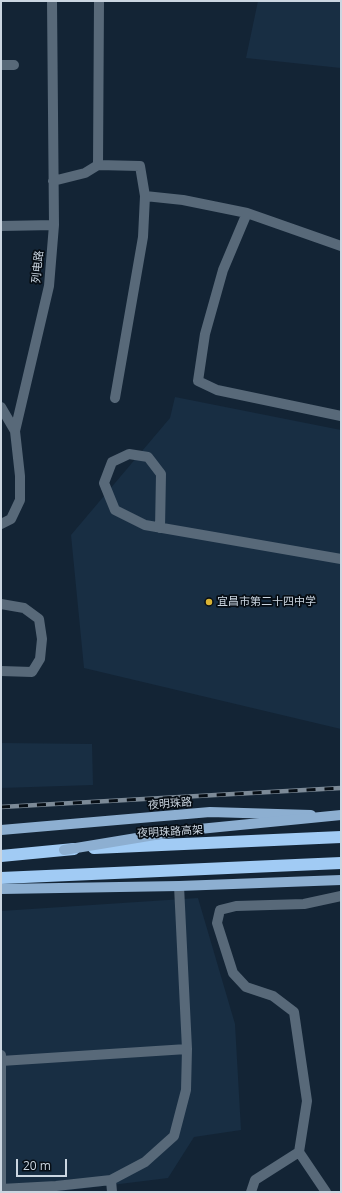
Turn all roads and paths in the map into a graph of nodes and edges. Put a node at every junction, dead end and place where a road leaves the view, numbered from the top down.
1 (52, 1) edge
2 (99, 1) edge
3 (1, 64) edge
4 (14, 65) dead end
5 (98, 165) junction
6 (54, 181) junction
7 (145, 196) junction
8 (247, 213) junction
9 (54, 225) junction
10 (1, 226) edge
11 (341, 246) edge
12 (115, 398) dead end
13 (1, 407) edge
14 (341, 416) edge
15 (15, 431) junction
16 (1, 524) edge
17 (160, 528) junction
18 (341, 559) edge
19 (1, 604) edge
20 (1, 671) edge
21 (341, 815) edge
22 (1, 830) edge
23 (341, 837) edge
24 (64, 850) junction
25 (1, 856) edge
26 (341, 863) edge
27 (1, 878) edge
28 (341, 880) edge
29 (179, 886) junction
30 (1, 889) edge
31 (341, 896) edge
32 (187, 1049) junction
33 (1, 1055) edge
34 (1, 1061) edge
35 (299, 1152) junction
36 (111, 1180) junction
37 (1, 1190) edge
38 (112, 1192) edge
39 (251, 1192) edge
40 (326, 1192) edge

1 - 6 street, 列电路
2 - 5 street
3 - 4 street
5 - 6 street
5 - 7 street
6 - 9 street, 列电路
7 - 8 street
7 - 12 street
8 - 11 street
8 - 14 street
9 - 10 street
9 - 15 street, 列电路
13 - 15 street
15 - 16 street, 列电路
17 - 17 street
17 - 18 street
19 - 20 street
21 - 22 main road, 夜明珠路
21 - 24 main road, bridge
23 - 24 highway, 夜明珠路高架, bridge
24 - 25 highway, 夜明珠路高架
26 - 27 highway
28 - 29 main road
29 - 30 main road
29 - 32 street
31 - 35 street
32 - 34 street
32 - 36 street
33 - 34 street
34 - 37 street
35 - 39 street
35 - 40 street
36 - 37 street
36 - 38 street

